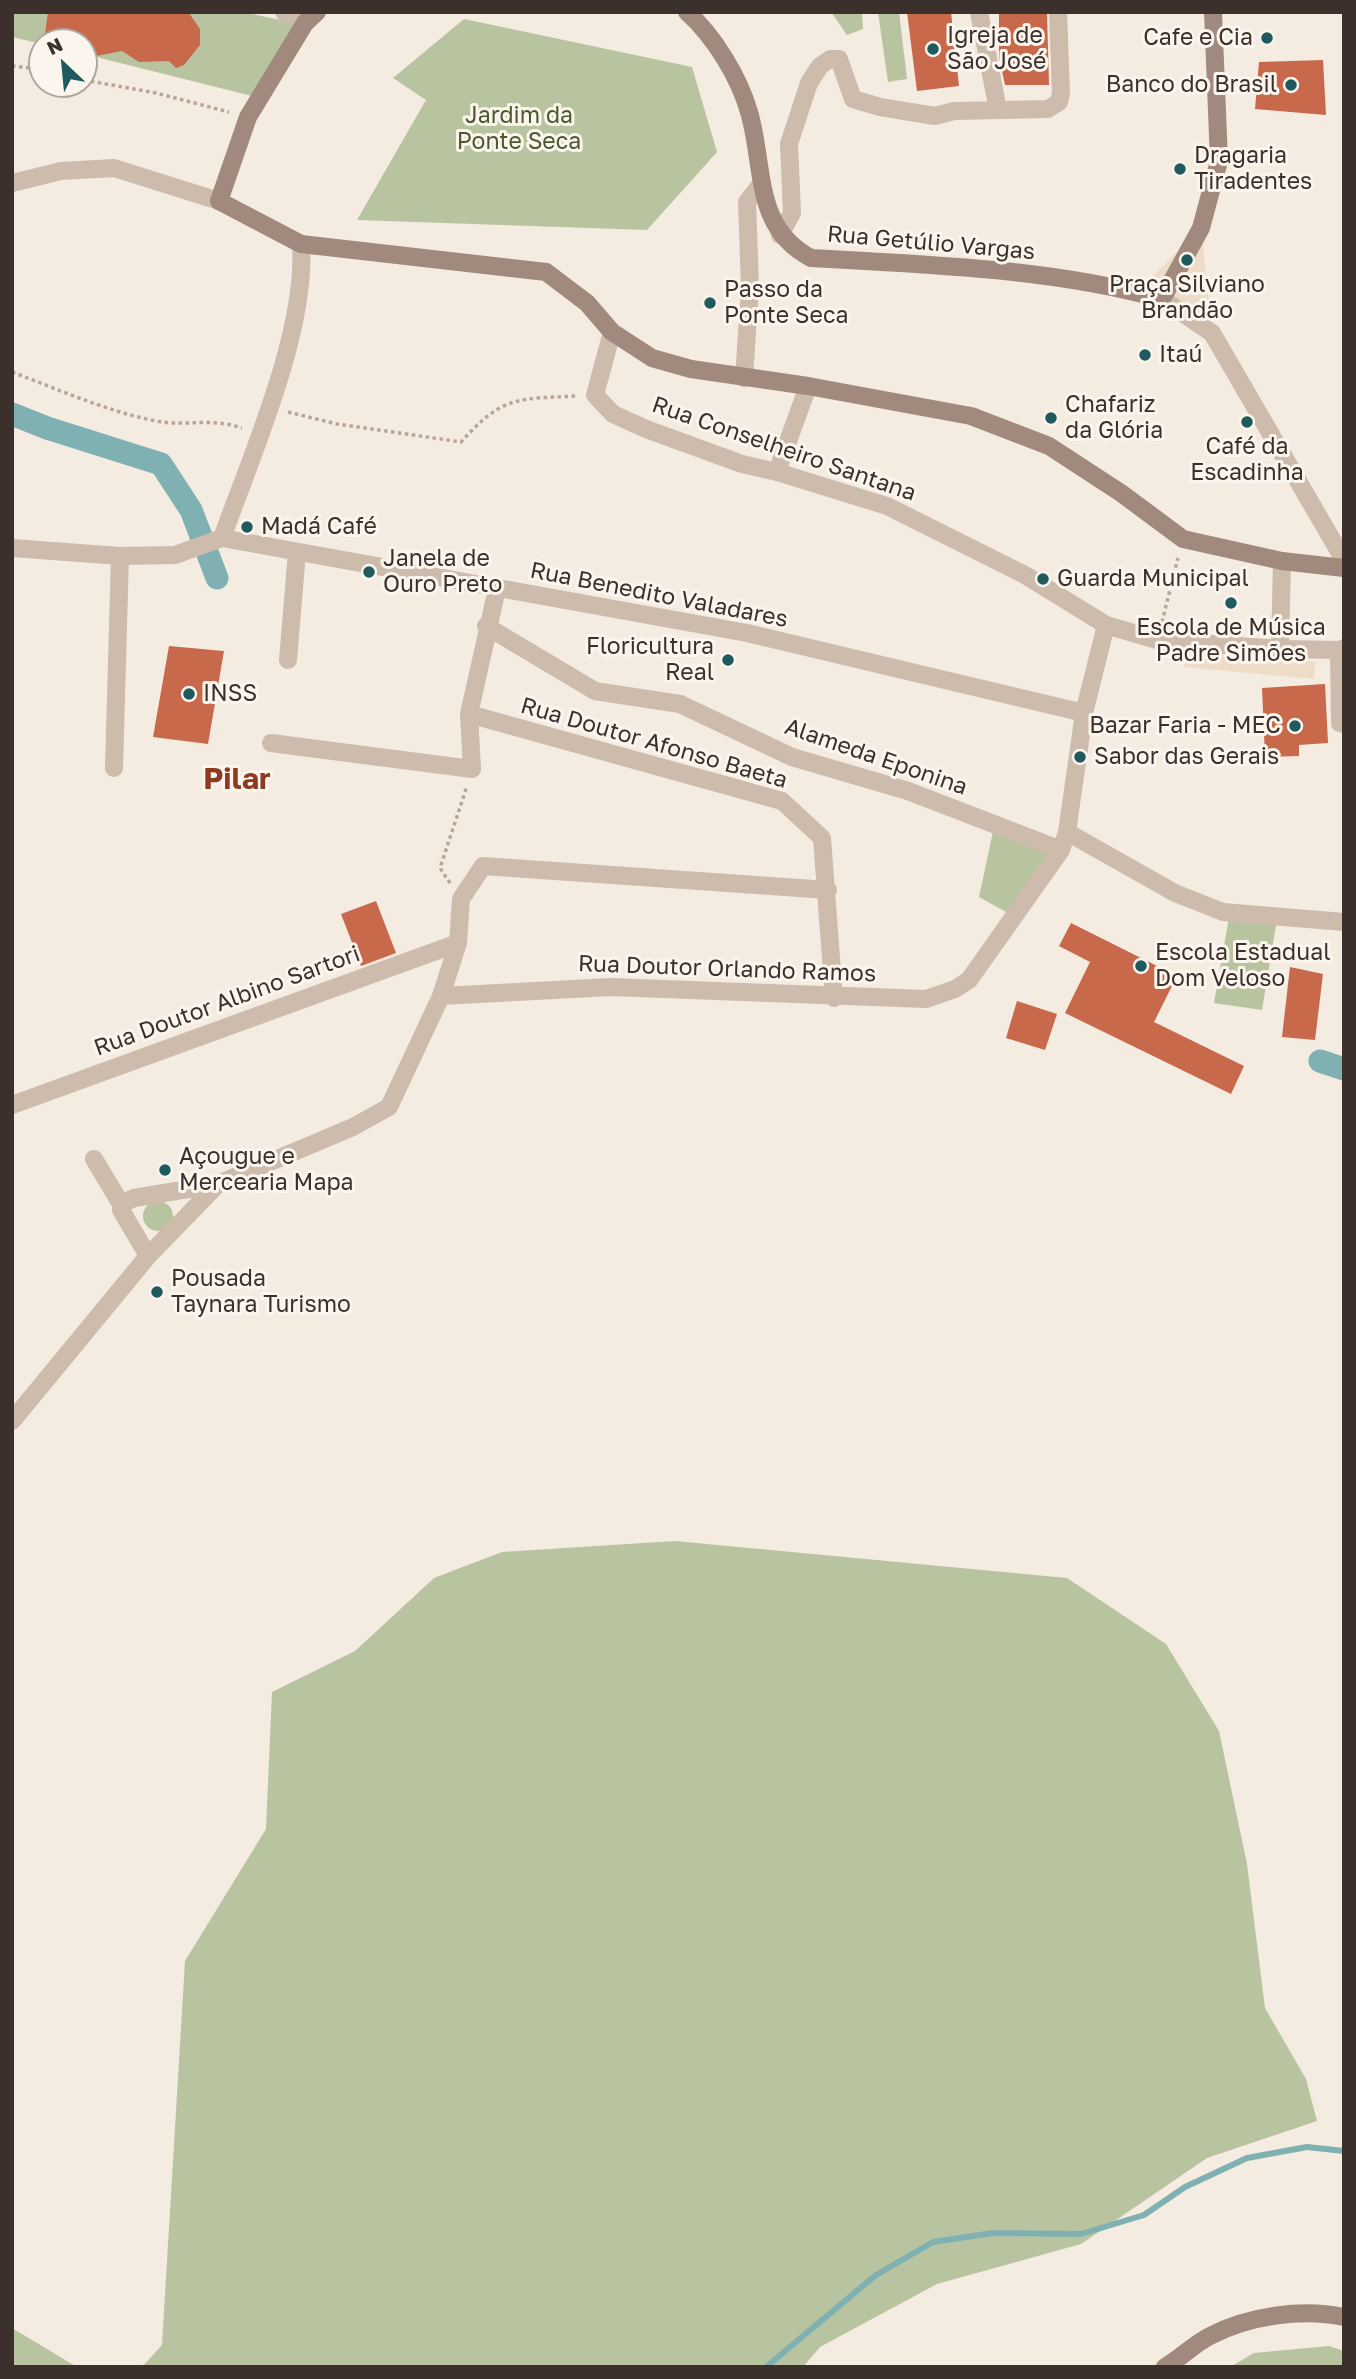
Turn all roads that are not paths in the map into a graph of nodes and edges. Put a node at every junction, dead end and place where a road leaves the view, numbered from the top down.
1 (284, 12) edge
2 (687, 12) edge
3 (979, 12) edge
4 (1058, 12) edge
5 (1213, 12) edge
6 (311, 18) edge
7 (998, 110) junction
8 (12, 183) edge
9 (761, 184) junction
10 (219, 201) junction
11 (780, 235) junction
12 (301, 244) junction
13 (1162, 299) junction
14 (612, 332) junction
15 (744, 378) junction
16 (808, 386) junction
17 (777, 472) junction
18 (219, 539) junction
19 (12, 548) edge
20 (297, 552) junction
21 (120, 556) junction
22 (1344, 560) edge
23 (1282, 561) junction
24 (1344, 568) edge
25 (497, 589) junction
26 (1106, 625) junction
27 (486, 626) junction
28 (1280, 649) junction
29 (1341, 649) edge
30 (288, 660) dead end
31 (1084, 713) junction
32 (469, 714) junction
33 (1344, 724) edge
34 (271, 743) dead end
35 (114, 768) dead end
36 (1067, 832) junction
37 (1061, 850) junction
38 (828, 890) junction
39 (1344, 922) edge
40 (458, 943) junction
41 (441, 996) junction
42 (834, 998) junction
43 (12, 1105) edge
44 (94, 1159) dead end
45 (218, 1184) junction
46 (121, 1204) junction
47 (148, 1256) junction
48 (12, 1421) edge
49 (1344, 2317) edge
50 (1165, 2367) edge

1 - 6 street
2 - 9 street
3 - 7 street
4 - 7 street
5 - 13 street
6 - 10 street
7 - 11 street
8 - 10 street
9 - 11 street
9 - 15 street
10 - 12 street
11 - 13 street, Rua Getúlio Vargas
12 - 14 street
12 - 18 street
13 - 22 street
14 - 15 street
14 - 17 street, Rua Conselheiro Santana
15 - 16 street
16 - 17 street
16 - 23 street
17 - 26 street, Rua Conselheiro Santana
18 - 20 street, Rua Benedito Valadares
18 - 21 street
19 - 21 street
20 - 25 street, Rua Benedito Valadares
20 - 30 street
21 - 35 street
23 - 24 street
23 - 28 street
25 - 27 street
25 - 31 street, Rua Benedito Valadares
26 - 28 street, Rua Conselheiro Santana
26 - 31 street, Rua Doutor Orlando Ramos
27 - 32 street
27 - 37 street, Alameda Eponina
28 - 29 street, Rua Conselheiro Santana
29 - 33 street
31 - 36 street, Rua Doutor Orlando Ramos
32 - 34 street
32 - 38 street, Rua Doutor Afonso Baeta
36 - 37 street, Rua Doutor Orlando Ramos
36 - 39 street
37 - 42 street, Rua Doutor Orlando Ramos
38 - 40 street
38 - 42 street, Rua Doutor Afonso Baeta
40 - 41 street
40 - 43 street, Rua Doutor Albino Sartori
41 - 42 street, Rua Doutor Orlando Ramos
41 - 45 street
44 - 46 street
45 - 46 street
45 - 47 street
46 - 47 street
47 - 48 street
49 - 50 street

